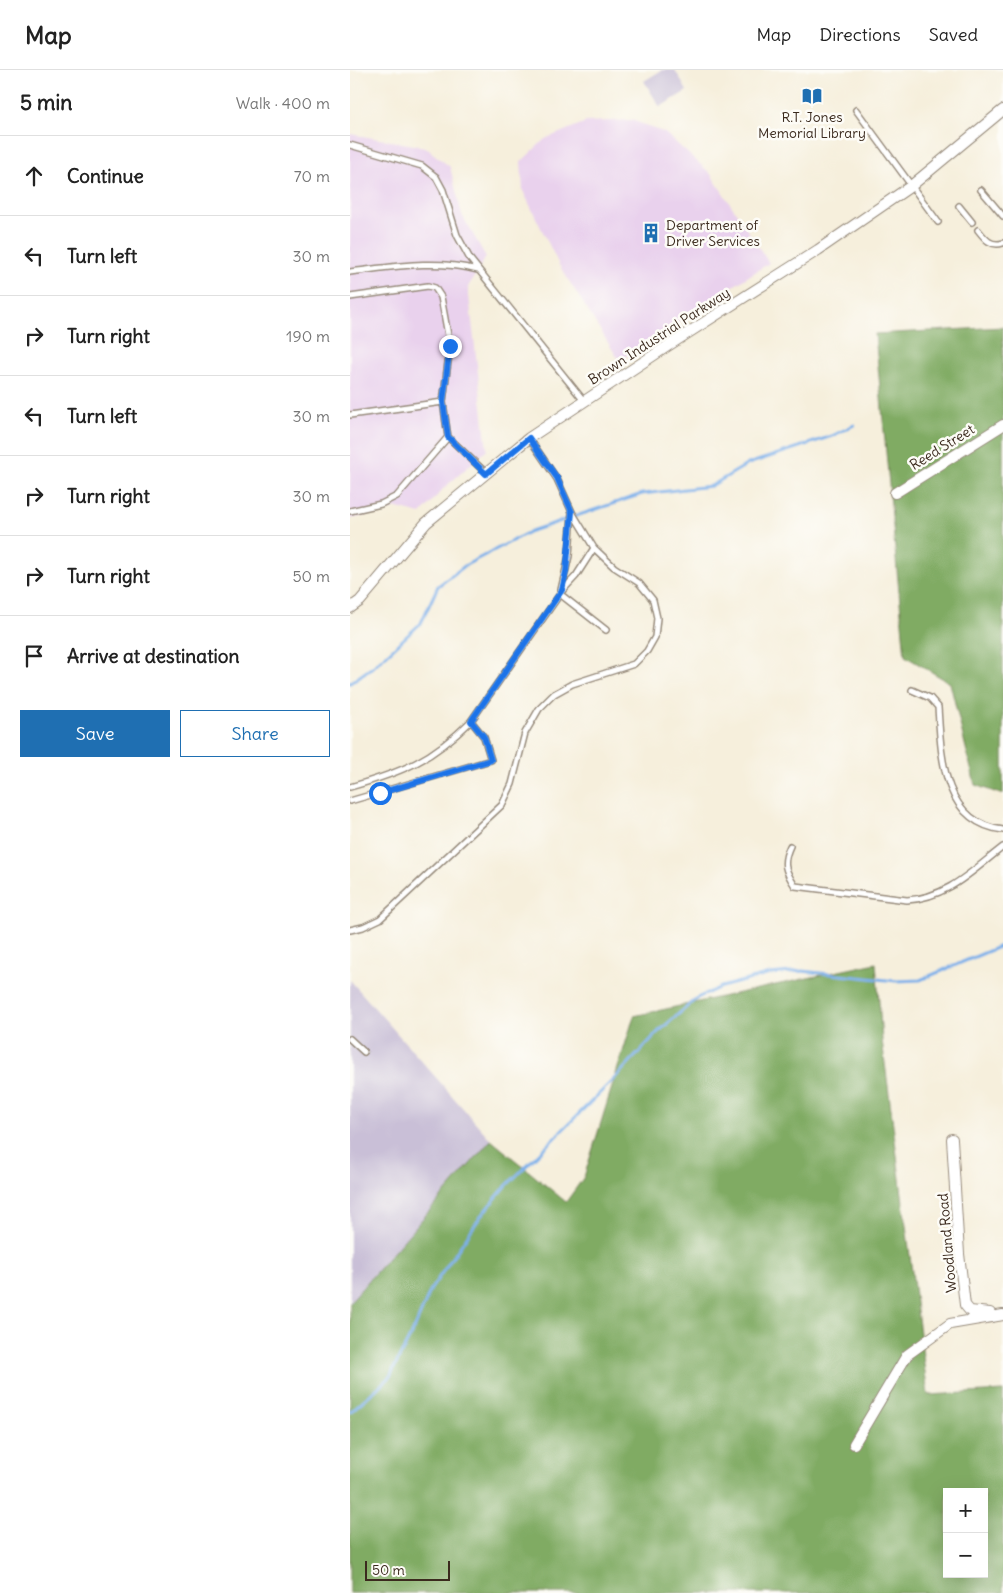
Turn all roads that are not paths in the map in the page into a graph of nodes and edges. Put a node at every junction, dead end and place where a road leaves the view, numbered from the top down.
1 (856, 110) dead end
2 (1003, 110) edge
3 (350, 145) edge
4 (911, 186) junction
5 (981, 190) dead end
6 (959, 206) dead end
7 (1003, 216) edge
8 (938, 222) dead end
9 (972, 222) dead end
10 (978, 230) dead end
11 (1003, 242) edge
12 (478, 270) junction
13 (350, 272) edge
14 (350, 296) edge
15 (443, 402) junction
16 (584, 402) junction
17 (350, 414) edge
18 (1003, 425) edge
19 (448, 437) junction
20 (529, 438) junction
21 (486, 474) junction
22 (895, 493) dead end
23 (350, 511) edge
24 (572, 512) junction
25 (594, 548) junction
26 (561, 592) junction
27 (350, 608) edge
28 (606, 630) dead end
29 (912, 690) dead end
30 (471, 721) junction
31 (350, 787) edge
32 (350, 801) edge
33 (1003, 830) edge
34 (790, 846) dead end
35 (1003, 847) edge
36 (350, 930) edge
37 (350, 1039) edge
38 (364, 1052) dead end
39 (952, 1139) dead end
40 (1002, 1315) edge
41 (854, 1444) dead end

1 - 4 lane
2 - 4 street, Brown Industrial Parkway
3 - 12 lane
4 - 8 lane
4 - 16 street, Brown Industrial Parkway
5 - 7 lane
6 - 9 lane
10 - 11 lane
12 - 13 lane
12 - 16 lane
14 - 15 lane
15 - 17 lane
15 - 19 lane
16 - 20 street, Brown Industrial Parkway
18 - 22 street, Reed Street
19 - 21 lane
19 - 23 lane
20 - 21 street, Brown Industrial Parkway
20 - 24 lane
21 - 27 street, Brown Industrial Parkway
24 - 25 lane
24 - 26 lane
25 - 26 lane
25 - 36 lane
26 - 28 lane
26 - 30 lane
29 - 33 lane
30 - 31 lane
30 - 32 lane
34 - 35 lane
37 - 38 lane
39 - 40 street, Woodland Road
40 - 41 street

